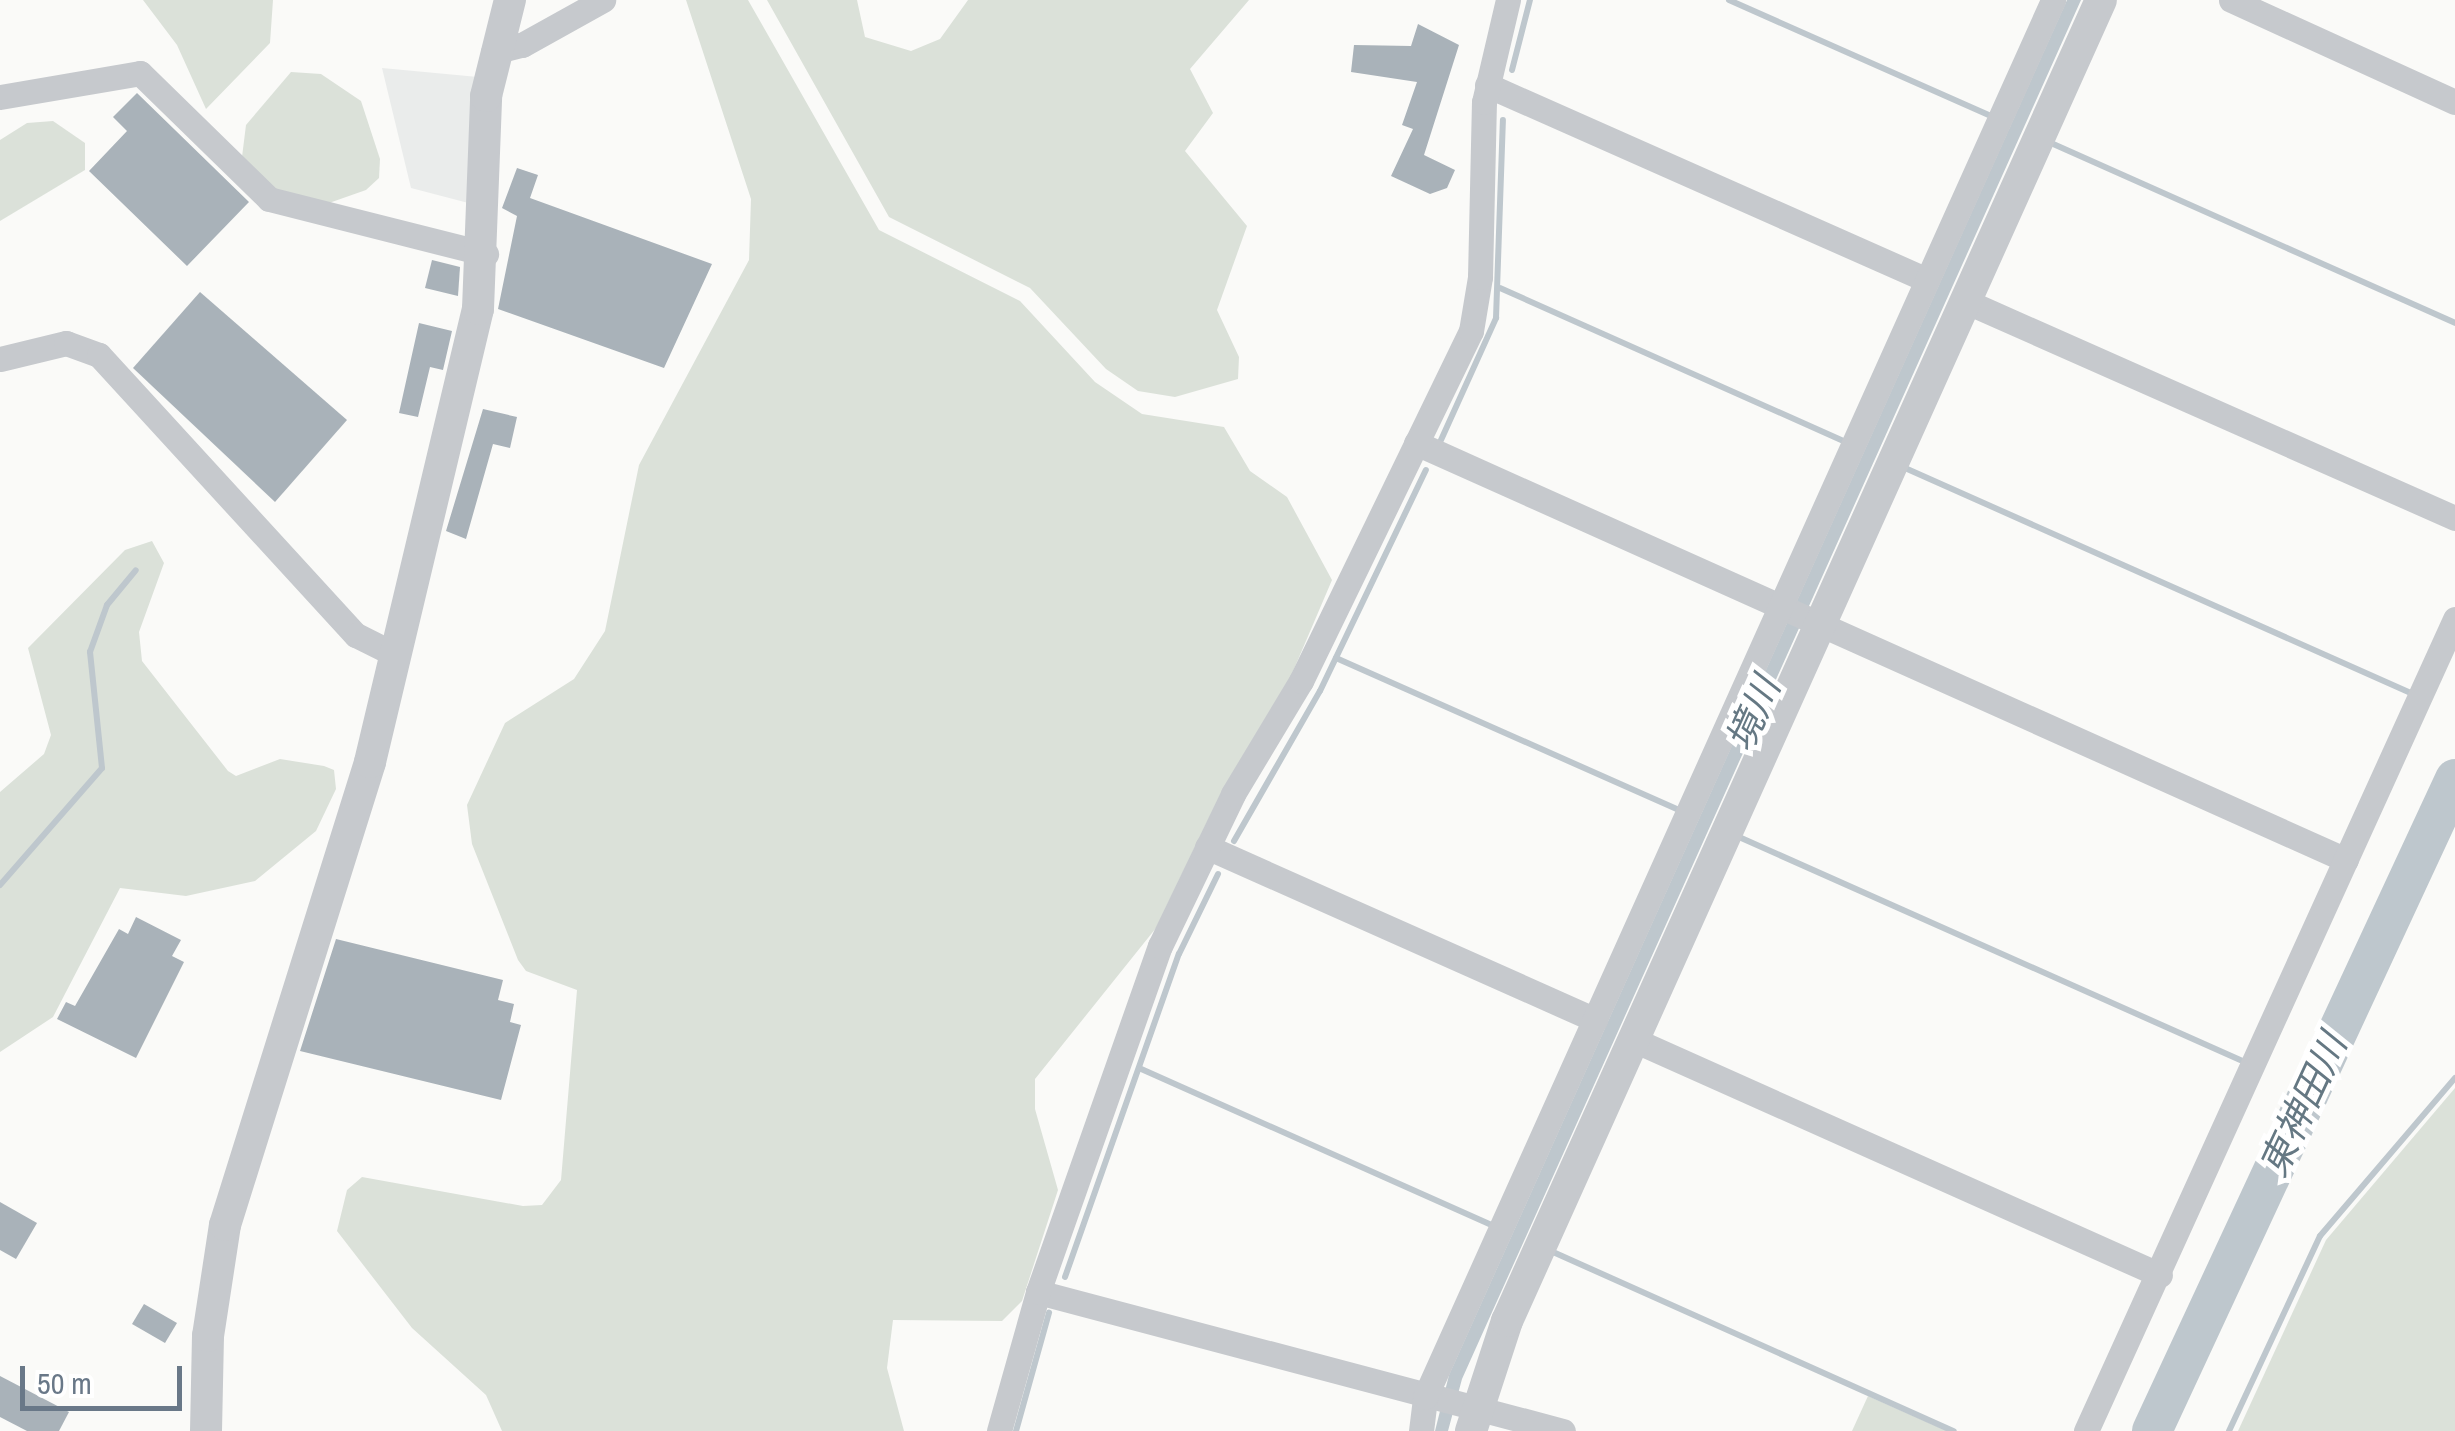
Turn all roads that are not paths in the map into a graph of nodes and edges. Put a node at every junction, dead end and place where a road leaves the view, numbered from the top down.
1 (510, 0) edge
2 (603, 0) edge
3 (1508, 0) edge
4 (2052, 0) edge
5 (2101, 0) edge
6 (2230, 0) edge
7 (493, 52) junction
8 (1487, 85) junction
9 (0, 98) edge
10 (2455, 102) edge
11 (486, 254) junction
12 (1926, 280) junction
13 (1966, 301) junction
14 (0, 359) edge
15 (1416, 443) junction
16 (2455, 518) edge
17 (1798, 616) junction
18 (2455, 618) edge
19 (396, 655) junction
20 (1207, 848) junction
21 (2346, 860) junction
22 (1594, 1020) junction
23 (1634, 1040) junction
24 (2160, 1275) junction
25 (1038, 1292) junction
26 (1430, 1398) junction
27 (1468, 1415) edge
28 (206, 1431) edge
29 (999, 1431) edge
30 (1422, 1431) edge
31 (1562, 1431) edge
32 (2086, 1431) edge

1 - 7 street
2 - 7 street
3 - 8 street
4 - 12 street
5 - 13 street
6 - 10 street
7 - 11 street
8 - 12 street
8 - 15 street
9 - 11 street
11 - 19 street
12 - 17 street
13 - 16 street
13 - 17 street
14 - 19 street
15 - 17 street
15 - 20 street
17 - 21 street
17 - 22 street
17 - 23 street
18 - 21 street
19 - 28 street
20 - 22 street
20 - 25 street
21 - 24 street
22 - 26 street
23 - 24 street
23 - 27 street
24 - 32 street
25 - 26 street
25 - 29 street
26 - 27 street
26 - 30 street
27 - 31 street

